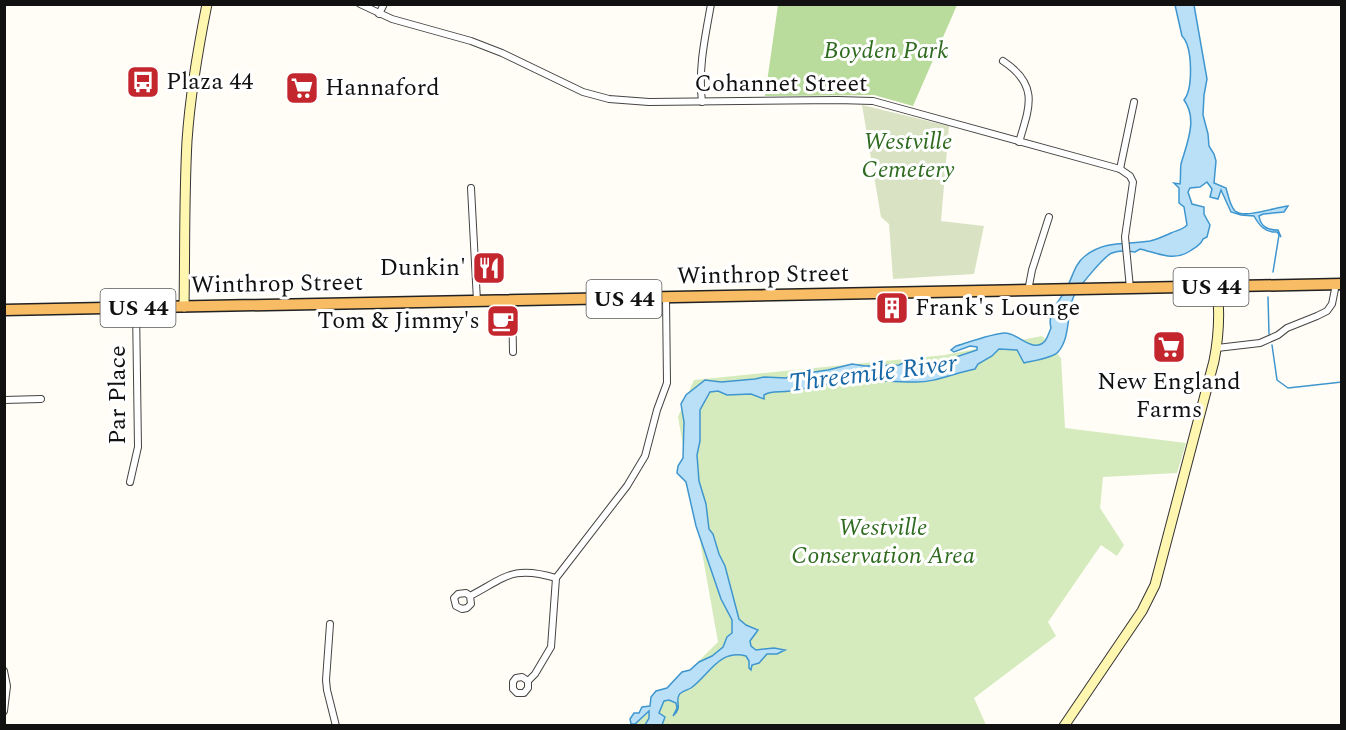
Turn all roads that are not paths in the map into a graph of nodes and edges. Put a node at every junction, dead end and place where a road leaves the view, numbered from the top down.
1 (207, 4) edge
2 (360, 4) edge
3 (384, 4) edge
4 (711, 4) edge
5 (379, 14) junction
6 (1003, 61) dead end
7 (702, 102) junction
8 (1134, 102) dead end
9 (1019, 142) junction
10 (1120, 169) junction
11 (471, 188) dead end
12 (1049, 217) dead end
13 (1339, 284) edge
14 (1217, 287) junction
15 (1130, 289) junction
16 (1028, 291) junction
17 (666, 298) junction
18 (512, 301) junction
19 (477, 302) junction
20 (184, 307) junction
21 (136, 308) junction
22 (4, 310) edge
23 (1217, 348) junction
24 (513, 352) dead end
25 (41, 399) dead end
26 (4, 400) edge
27 (130, 482) dead end
28 (556, 578) junction
29 (470, 596) dead end
30 (330, 624) dead end
31 (4, 671) edge
32 (528, 681) dead end
33 (4, 711) edge
34 (336, 726) edge
35 (1064, 726) edge

1 - 20 main road
2 - 5 street, Cohannet Street
3 - 5 street
4 - 7 street
5 - 7 street, Cohannet Street
6 - 9 street
7 - 9 street, Cohannet Street
8 - 10 street
9 - 10 street, Cohannet Street
10 - 15 street
11 - 19 street
12 - 16 street
13 - 14 highway, Winthrop Street / US 44
13 - 23 street
14 - 15 highway, Winthrop Street / US 44
14 - 23 main road
15 - 16 highway, Winthrop Street / US 44
16 - 17 highway, Winthrop Street / US 44
17 - 18 highway, Winthrop Street / US 44
17 - 28 street
18 - 19 highway, Winthrop Street / US 44
18 - 24 street
19 - 20 highway, Winthrop Street / US 44
20 - 21 highway, Winthrop Street / US 44
21 - 22 highway, Winthrop Street / US 44
21 - 27 street, Par Place
23 - 35 main road
25 - 26 street
28 - 29 street
28 - 32 street
30 - 34 street
31 - 33 street

